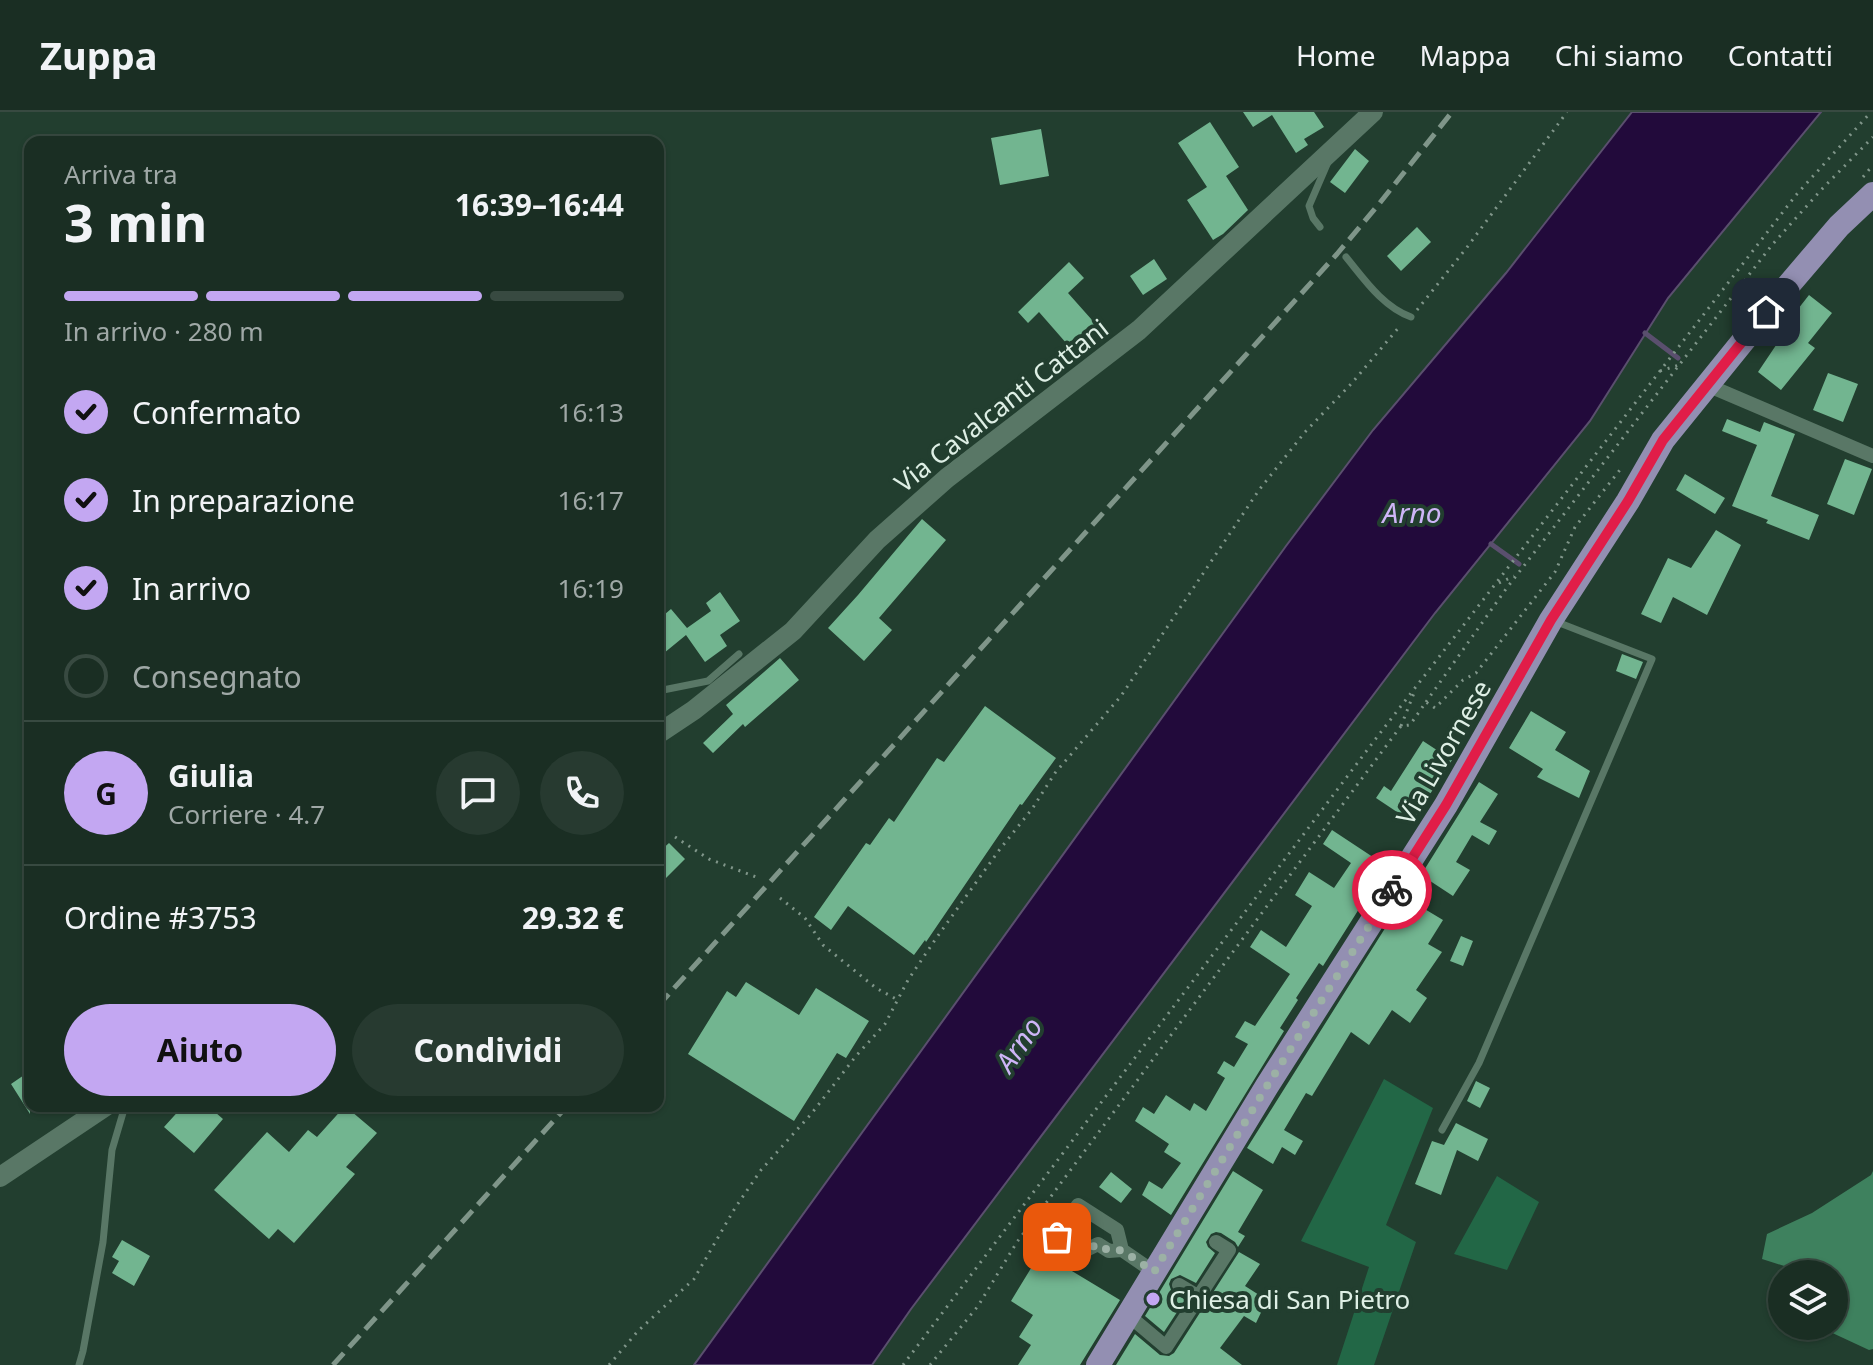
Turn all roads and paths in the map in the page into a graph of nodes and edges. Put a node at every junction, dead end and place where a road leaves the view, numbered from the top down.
1 (1373, 112) edge
2 (1567, 112) edge
3 (1871, 112) edge
4 (1873, 137) edge
5 (1330, 152) junction
6 (1873, 165) edge
7 (1864, 189) edge
8 (1320, 227) dead end
9 (1346, 257) dead end
10 (1411, 317) junction
11 (1679, 365) junction
12 (1659, 372) junction
13 (1707, 385) junction
14 (1873, 456) edge
15 (1623, 466) dead end
16 (1517, 575) junction
17 (1495, 584) junction
18 (1551, 620) junction
19 (739, 654) dead end
20 (1416, 686) junction
21 (664, 690) edge
22 (1426, 702) junction
23 (1401, 726) junction
24 (664, 730) edge
25 (675, 837) dead end
26 (756, 877) dead end
27 (780, 898) dead end
28 (898, 1000) junction
29 (97, 1112) edge
30 (123, 1112) edge
31 (1442, 1130) dead end
32 (0, 1177) edge
33 (1216, 1242) dead end
34 (1122, 1250) junction
35 (1154, 1272) junction
36 (1179, 1285) dead end
37 (1199, 1297) junction
38 (1128, 1315) junction
39 (79, 1365) edge
40 (609, 1365) edge
41 (903, 1365) edge
42 (930, 1365) edge
43 (1098, 1365) edge

1 - 5 street, Via Cavalcanti Cattani
2 - 10 path
3 - 12 path
4 - 11 path
5 - 8 lane
5 - 24 street, Via Cavalcanti Cattani
6 - 7 path
7 - 13 main road, Via Livornese
9 - 10 lane
10 - 28 path
11 - 12 path
11 - 16 path
12 - 17 path
13 - 14 street
13 - 18 main road, Via Livornese
15 - 22 path
16 - 17 path
16 - 22 path
17 - 20 path
18 - 31 lane
18 - 35 main road, Via Livornese
19 - 21 lane
20 - 23 path
20 - 41 path
22 - 23 path
23 - 42 path
25 - 26 path
27 - 28 path
28 - 40 path
29 - 32 street
30 - 39 lane
33 - 37 street
34 - 34 street
34 - 35 street
35 - 38 main road, Via Livornese
36 - 37 street
37 - 38 street
38 - 43 main road, Via Livornese

